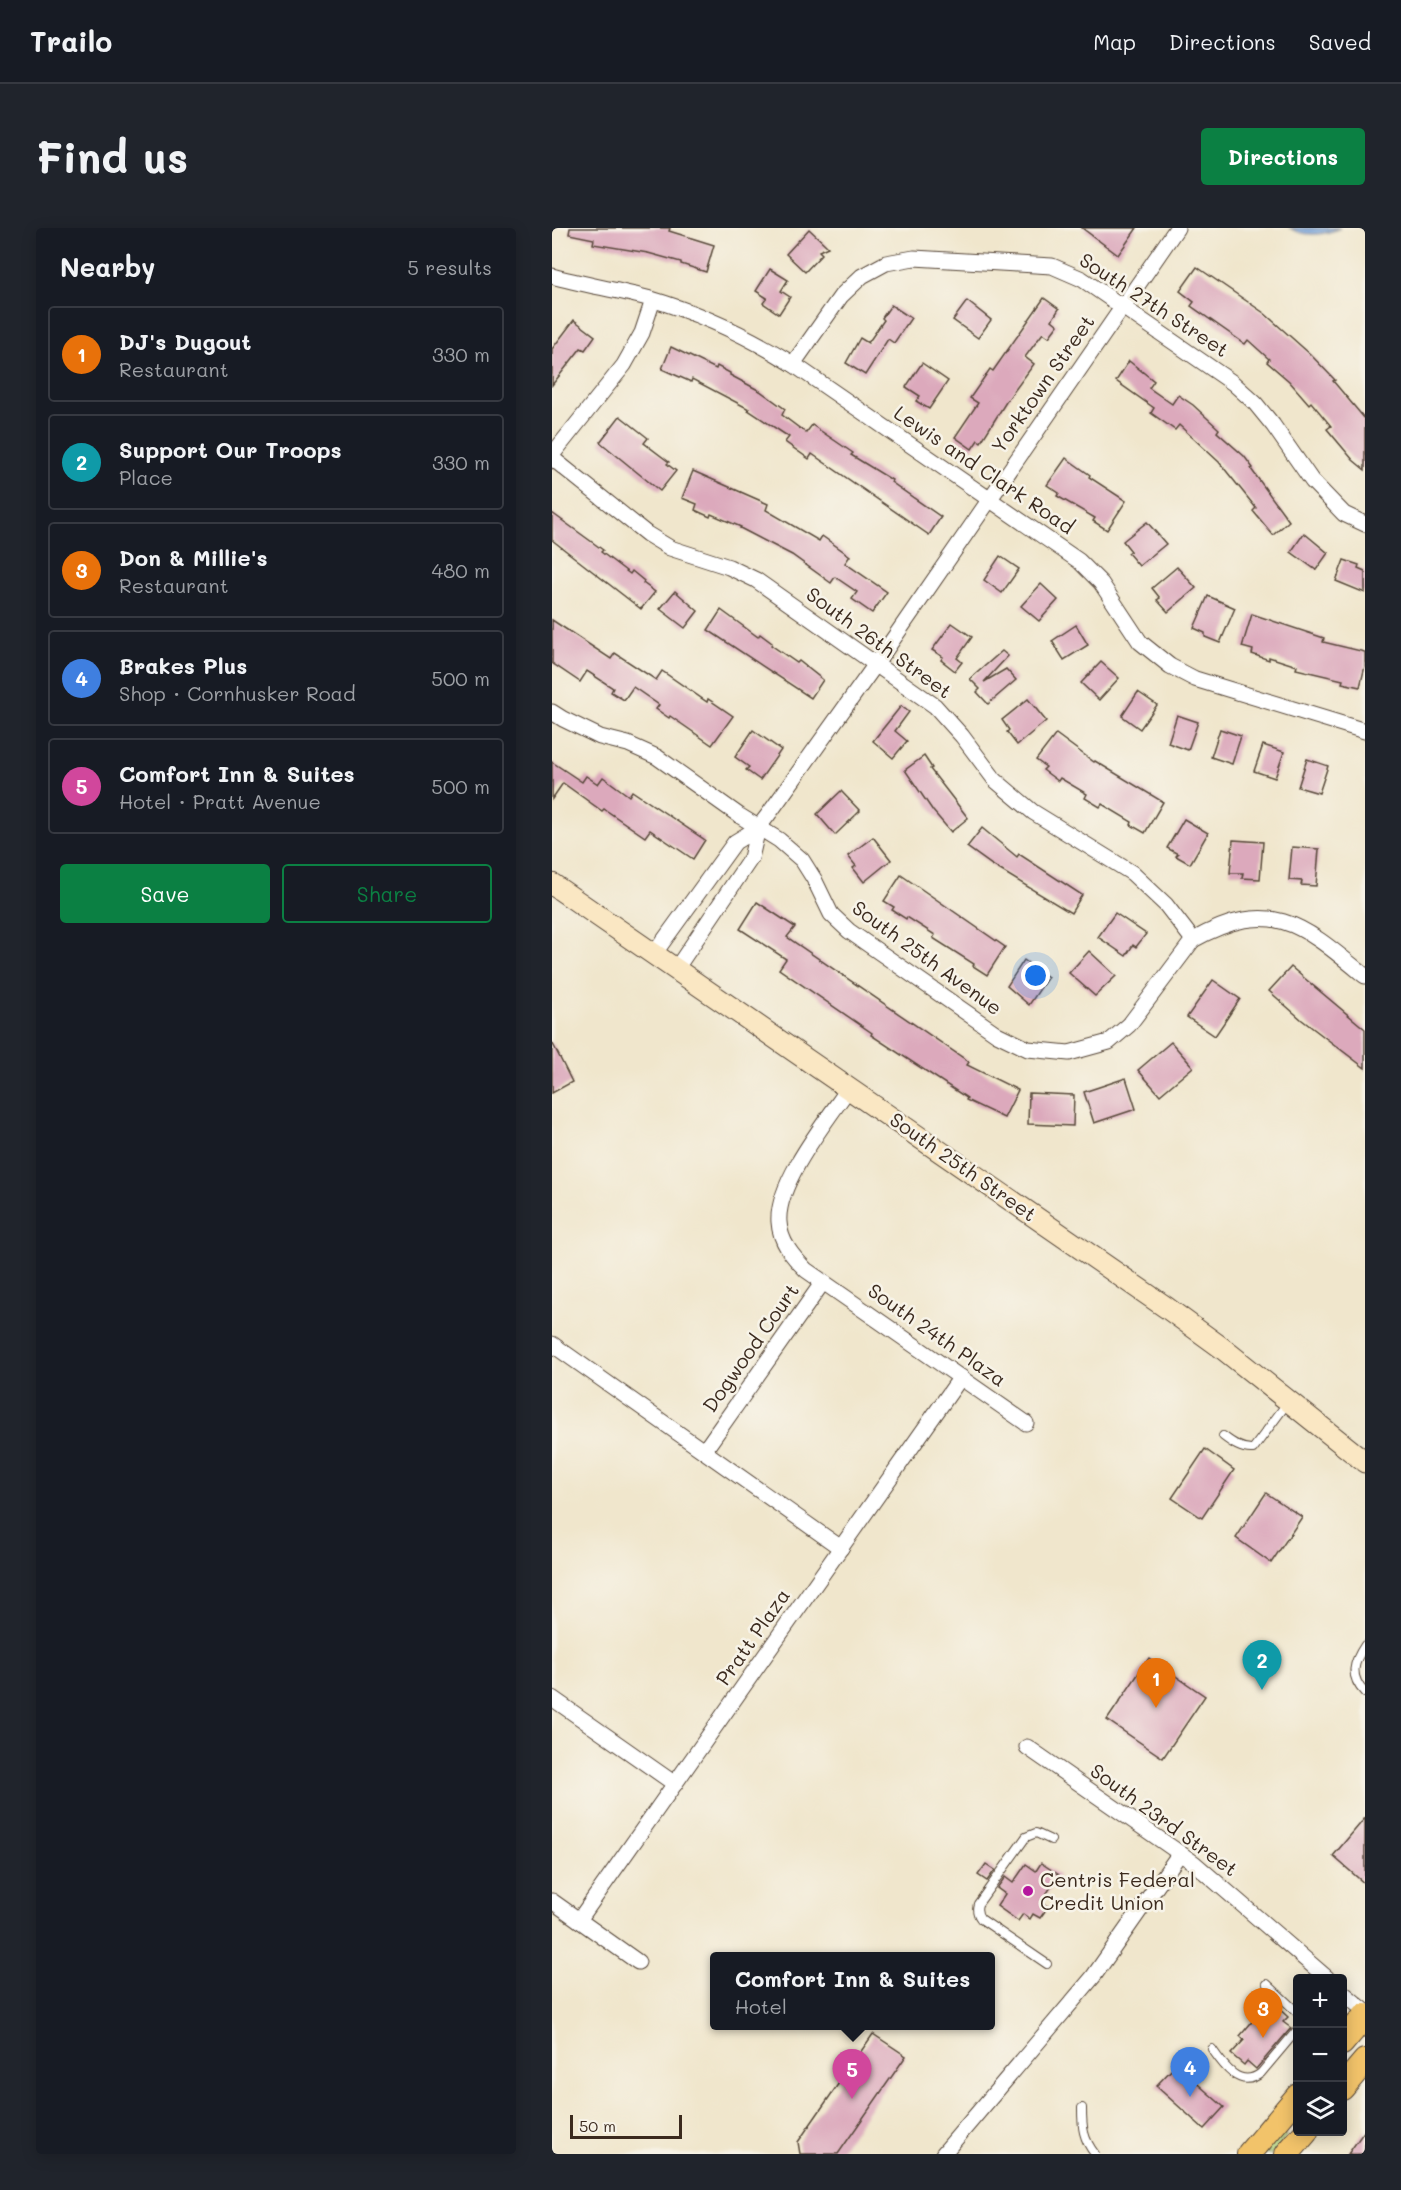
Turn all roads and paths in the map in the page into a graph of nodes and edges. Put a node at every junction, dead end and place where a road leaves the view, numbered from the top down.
1 (1177, 228) edge
2 (552, 276) edge
3 (652, 300) junction
4 (1122, 306) junction
5 (793, 364) junction
6 (552, 457) edge
7 (988, 499) junction
8 (1365, 524) edge
9 (876, 664) junction
10 (552, 712) edge
11 (1365, 731) edge
12 (758, 828) junction
13 (552, 884) edge
14 (1193, 940) junction
15 (654, 954) junction
16 (676, 969) junction
17 (1365, 976) edge
18 (849, 1088) junction
19 (824, 1282) junction
20 (552, 1344) edge
21 (961, 1377) junction
22 (1288, 1400) junction
23 (1026, 1423) dead end
24 (1223, 1436) dead end
25 (704, 1451) junction
26 (1365, 1462) edge
27 (841, 1548) junction
28 (1365, 1645) edge
29 (1365, 1693) edge
30 (552, 1698) edge
31 (1027, 1747) dead end
32 (675, 1784) junction
33 (1051, 1840) dead end
34 (1180, 1853) junction
35 (552, 1901) edge
36 (579, 1920) junction
37 (638, 1962) dead end
38 (1047, 1964) dead end
39 (1322, 1974) edge
40 (1267, 1984) dead end
41 (1347, 1996) edge
42 (1293, 2008) edge
43 (1365, 2011) edge
44 (1365, 2016) edge
45 (1293, 2036) edge
46 (1347, 2037) edge
47 (1212, 2049) dead end
48 (1365, 2061) edge
49 (1347, 2082) edge
50 (1293, 2102) edge
51 (1082, 2108) dead end
52 (1303, 2136) edge
53 (944, 2154) edge
54 (1095, 2154) edge
55 (1249, 2154) edge
56 (1287, 2154) edge

1 - 4 street, Yorktown Street
2 - 3 street, Lewis and Clark Road
3 - 5 street, Lewis and Clark Road
3 - 6 street
4 - 5 street, South 27th Street
4 - 7 street, Yorktown Street
4 - 8 street, South 27th Street
5 - 7 street, Lewis and Clark Road
6 - 9 street, South 26th Street
7 - 9 street, Yorktown Street
7 - 11 street, Lewis and Clark Road
9 - 12 street, Yorktown Street
9 - 14 street, South 26th Street
10 - 12 street, South 25th Avenue
12 - 14 street, South 25th Avenue
12 - 15 street, Yorktown Street
12 - 16 street, Yorktown Street
13 - 15 street, South 25th Street
14 - 17 street
15 - 16 street, South 25th Street
16 - 18 street, South 25th Street
18 - 19 street, Dogwood Court
18 - 22 street, South 25th Street
19 - 21 street, South 24th Plaza
19 - 25 street, Dogwood Court
20 - 25 street
21 - 23 street, South 24th Plaza
21 - 27 street, Pratt Plaza
22 - 24 lane
22 - 26 street, South 25th Street
25 - 27 street
27 - 32 street, Pratt Plaza
28 - 29 lane
30 - 32 street
31 - 34 street, South 23rd Street
32 - 36 street, Pratt Plaza
33 - 38 lane
34 - 39 street, South 23rd Street
34 - 53 street
35 - 36 street
36 - 37 street
40 - 42 lane
41 - 43 street
44 - 46 main road
45 - 47 lane
48 - 49 main road
50 - 55 main road
51 - 54 lane
52 - 56 main road

